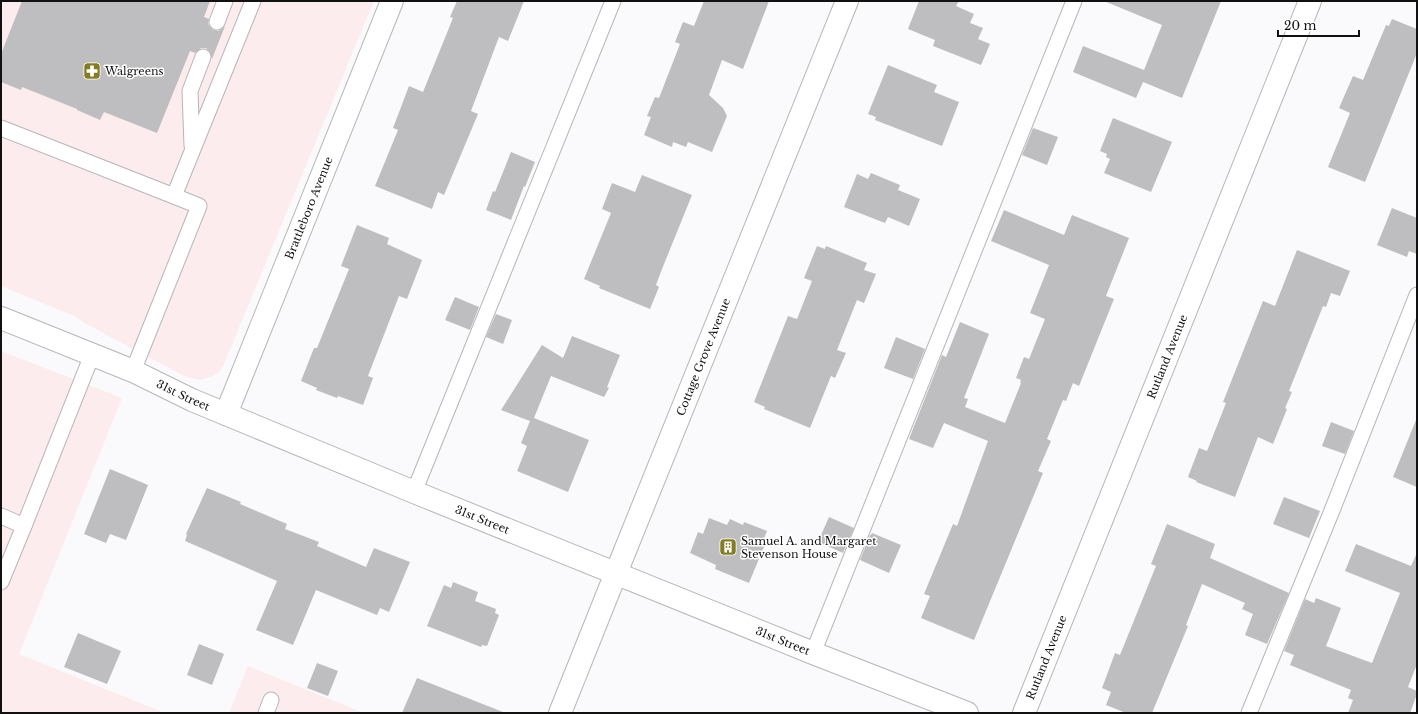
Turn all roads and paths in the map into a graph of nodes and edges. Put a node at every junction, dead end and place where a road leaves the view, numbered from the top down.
1 (226, 1) edge
2 (253, 1) edge
3 (392, 1) edge
4 (613, 1) edge
5 (847, 1) edge
6 (1074, 1) edge
7 (1310, 1) edge
8 (217, 22) dead end
9 (203, 57) dead end
10 (1, 128) edge
11 (192, 151) junction
12 (174, 196) junction
13 (1417, 295) edge
14 (1, 318) edge
15 (92, 355) junction
16 (132, 371) junction
17 (226, 414) junction
18 (414, 492) junction
19 (1, 516) edge
20 (24, 526) junction
21 (616, 573) junction
22 (1, 582) edge
23 (813, 653) junction
24 (560, 713) edge
25 (967, 713) edge
26 (1024, 713) edge
27 (1248, 713) edge

1 - 8 lane
2 - 11 lane
3 - 17 street, Brattleboro Avenue
4 - 18 lane
5 - 21 street, Cottage Grove Avenue
6 - 23 lane
7 - 26 street, Rutland Avenue
9 - 11 lane
10 - 12 lane
11 - 12 lane
12 - 16 lane
13 - 27 lane
14 - 15 street, 31st Street
15 - 16 street, 31st Street
15 - 20 lane
16 - 17 street, 31st Street
17 - 18 street, 31st Street
18 - 21 street, 31st Street
19 - 20 lane
20 - 22 lane
21 - 23 street, 31st Street
21 - 24 street, Cottage Grove Avenue
23 - 25 street, 31st Street

